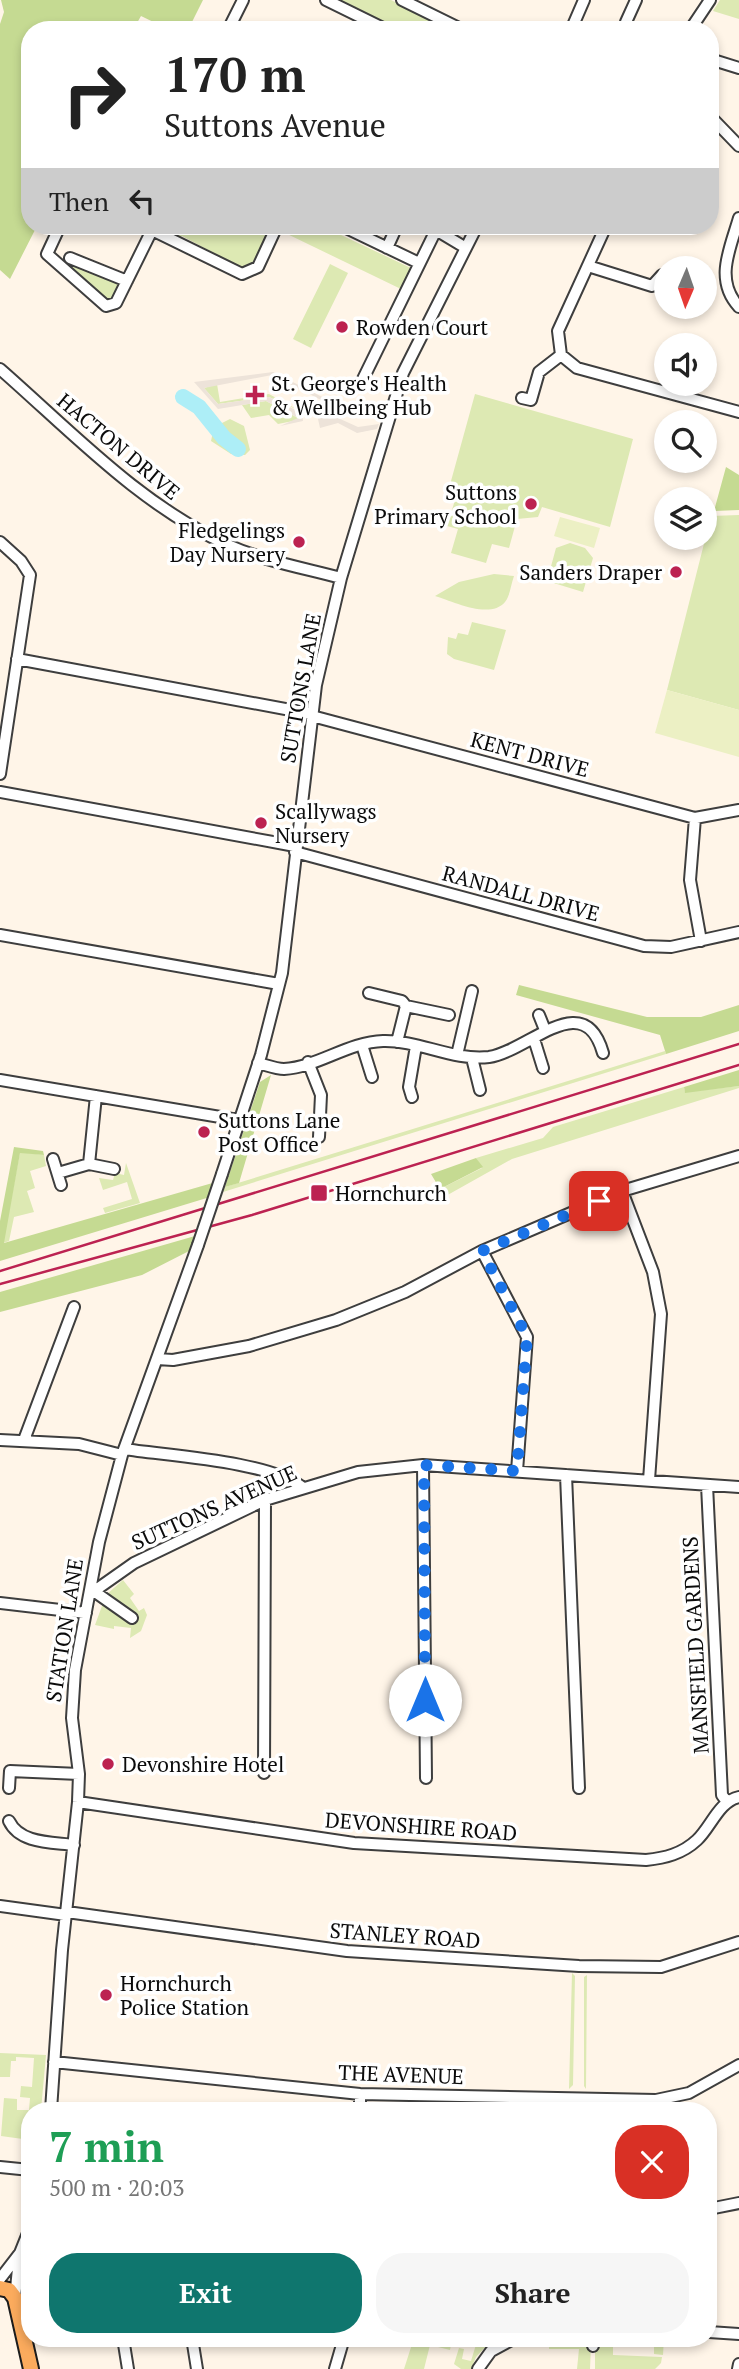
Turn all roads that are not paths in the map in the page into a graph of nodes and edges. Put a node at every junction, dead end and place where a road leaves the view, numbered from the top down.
1 (243, 0) edge
2 (326, 0) edge
3 (402, 0) edge
4 (584, 0) edge
5 (636, 0) edge
6 (710, 0) edge
7 (425, 5) edge
8 (232, 21) edge
9 (369, 21) edge
10 (449, 21) edge
11 (575, 21) edge
12 (626, 21) edge
13 (696, 21) edge
14 (719, 62) edge
15 (739, 68) edge
16 (719, 125) edge
17 (739, 146) edge
18 (739, 218) edge
19 (56, 235) edge
20 (150, 235) edge
21 (167, 235) edge
22 (273, 235) edge
23 (360, 235) edge
24 (393, 235) edge
25 (433, 235) edge
26 (447, 235) edge
27 (472, 235) edge
28 (602, 235) edge
29 (387, 248) junction
30 (466, 248) junction
31 (734, 248) edge
32 (70, 258) dead end
33 (419, 263) junction
34 (588, 265) junction
35 (127, 281) junction
36 (654, 284) edge
37 (739, 307) edge
38 (561, 355) junction
39 (0, 369) edge
40 (363, 379) dead end
41 (522, 398) dead end
42 (739, 412) edge
43 (0, 542) edge
44 (341, 578) junction
45 (17, 659) junction
46 (312, 715) junction
47 (0, 774) edge
48 (0, 792) edge
49 (739, 810) edge
50 (695, 818) junction
51 (295, 849) junction
52 (739, 932) edge
53 (0, 935) edge
54 (701, 941) junction
55 (279, 985) junction
56 (472, 991) dead end
57 (369, 993) dead end
58 (406, 1006) junction
59 (449, 1015) dead end
60 (539, 1015) dead end
61 (545, 1030) junction
62 (534, 1039) junction
63 (397, 1042) junction
64 (362, 1045) junction
65 (416, 1046) junction
66 (603, 1053) dead end
67 (457, 1055) junction
68 (472, 1058) junction
69 (308, 1062) junction
70 (258, 1063) junction
71 (543, 1068) dead end
72 (372, 1077) dead end
73 (0, 1080) edge
74 (480, 1090) dead end
75 (96, 1096) junction
76 (412, 1097) dead end
77 (238, 1120) junction
78 (319, 1137) dead end
79 (739, 1156) edge
80 (53, 1158) dead end
81 (89, 1164) junction
82 (114, 1169) dead end
83 (58, 1173) junction
84 (222, 1174) joint
85 (61, 1185) dead end
86 (622, 1191) junction
87 (482, 1251) junction
88 (74, 1307) dead end
89 (157, 1359) junction
90 (0, 1440) edge
91 (24, 1440) junction
92 (123, 1452) junction
93 (424, 1465) junction
94 (517, 1471) junction
95 (566, 1475) junction
96 (649, 1480) junction
97 (707, 1485) junction
98 (302, 1487) junction
99 (739, 1487) edge
100 (265, 1500) junction
101 (92, 1593) junction
102 (0, 1603) edge
103 (86, 1613) junction
104 (132, 1619) dead end
105 (264, 1773) dead end
106 (79, 1774) junction
107 (426, 1778) dead end
108 (9, 1788) dead end
109 (579, 1788) dead end
110 (739, 1797) edge
111 (78, 1802) junction
112 (727, 1802) junction
113 (9, 1821) dead end
114 (74, 1845) junction
115 (0, 1906) edge
116 (66, 1913) junction
117 (739, 1942) edge
118 (54, 2062) junction
119 (739, 2065) edge
120 (360, 2094) junction
121 (52, 2102) edge
122 (360, 2102) edge
123 (0, 2167) edge
124 (21, 2169) edge
125 (739, 2203) edge
126 (717, 2207) edge
127 (21, 2251) edge
128 (21, 2267) edge
129 (0, 2280) edge
130 (0, 2288) edge
131 (15, 2298) junction
132 (21, 2324) edge
133 (717, 2333) edge
134 (739, 2334) edge
135 (26, 2347) edge
136 (124, 2347) edge
137 (193, 2347) edge
138 (341, 2347) edge
139 (498, 2347) edge
140 (31, 2368) edge
141 (128, 2369) edge
142 (197, 2369) edge
143 (335, 2369) edge
144 (478, 2369) edge

1 - 8 street
2 - 9 street
3 - 7 street
4 - 11 street
5 - 12 street
6 - 13 street
7 - 10 street
14 - 15 street
16 - 17 street
18 - 31 street
19 - 35 street
20 - 35 street
21 - 22 street
23 - 29 street
24 - 29 street
25 - 33 street
26 - 30 street
27 - 30 street, SUTTONS LANE
28 - 34 street
29 - 33 street
30 - 44 street, SUTTONS LANE
31 - 37 street
32 - 35 street
33 - 40 street
34 - 36 street
34 - 38 street
38 - 41 street
38 - 42 street
39 - 44 street, HACTON DRIVE
43 - 45 street
44 - 46 street, SUTTONS LANE
45 - 46 street, KENT DRIVE
45 - 47 street
46 - 50 street, KENT DRIVE
46 - 51 street, SUTTONS LANE
48 - 51 street, RANDALL DRIVE
49 - 50 street, KENT DRIVE
50 - 54 street
51 - 54 street, RANDALL DRIVE
51 - 55 street, SUTTONS LANE
52 - 54 street, RANDALL DRIVE
53 - 55 street
55 - 70 street, SUTTONS LANE
56 - 67 street
57 - 58 street
58 - 59 street
58 - 63 street
60 - 61 street
61 - 62 street
61 - 66 street
62 - 68 street
62 - 71 street
63 - 64 street
63 - 65 street
64 - 69 street
64 - 72 street
65 - 67 street
65 - 76 street
67 - 68 street
68 - 74 street
69 - 70 street
69 - 78 street
70 - 77 street, SUTTONS LANE
73 - 75 street
75 - 77 street
75 - 81 street
77 - 84 street, SUTTONS LANE
79 - 86 street
80 - 83 street
81 - 82 street
81 - 83 street
83 - 85 street
84 - 89 street, STATION LANE, bridge
86 - 87 street
86 - 96 street
87 - 89 street
87 - 94 street
88 - 91 street
89 - 92 street, STATION LANE
90 - 91 street
91 - 92 street
92 - 98 street
92 - 101 street, STATION LANE
93 - 94 street, SUTTONS AVENUE
93 - 98 street, SUTTONS AVENUE
93 - 107 street
94 - 95 street, SUTTONS AVENUE
95 - 96 street, SUTTONS AVENUE
95 - 109 street
96 - 97 street, SUTTONS AVENUE
97 - 99 street, SUTTONS AVENUE
97 - 112 street, MANSFIELD GARDENS
98 - 100 street, SUTTONS AVENUE
100 - 101 street, SUTTONS AVENUE
100 - 105 street
101 - 103 street, STATION LANE
101 - 104 street, STATION LANE
102 - 103 street
103 - 106 street, STATION LANE
106 - 108 street
106 - 111 street, STATION LANE
110 - 112 street, DEVONSHIRE ROAD
111 - 112 street, DEVONSHIRE ROAD
111 - 114 street, STATION LANE
113 - 114 street
114 - 116 street, STATION LANE
115 - 116 street, STANLEY ROAD
116 - 117 street, STANLEY ROAD
116 - 118 street, STATION LANE
118 - 120 street, THE AVENUE
118 - 121 street, STATION LANE
119 - 120 street, THE AVENUE
120 - 122 street
123 - 124 street
125 - 126 street
127 - 129 street
128 - 131 street
130 - 131 main road
131 - 132 main road
133 - 134 street
135 - 140 main road
136 - 141 street
137 - 142 street
138 - 143 street
139 - 144 street

